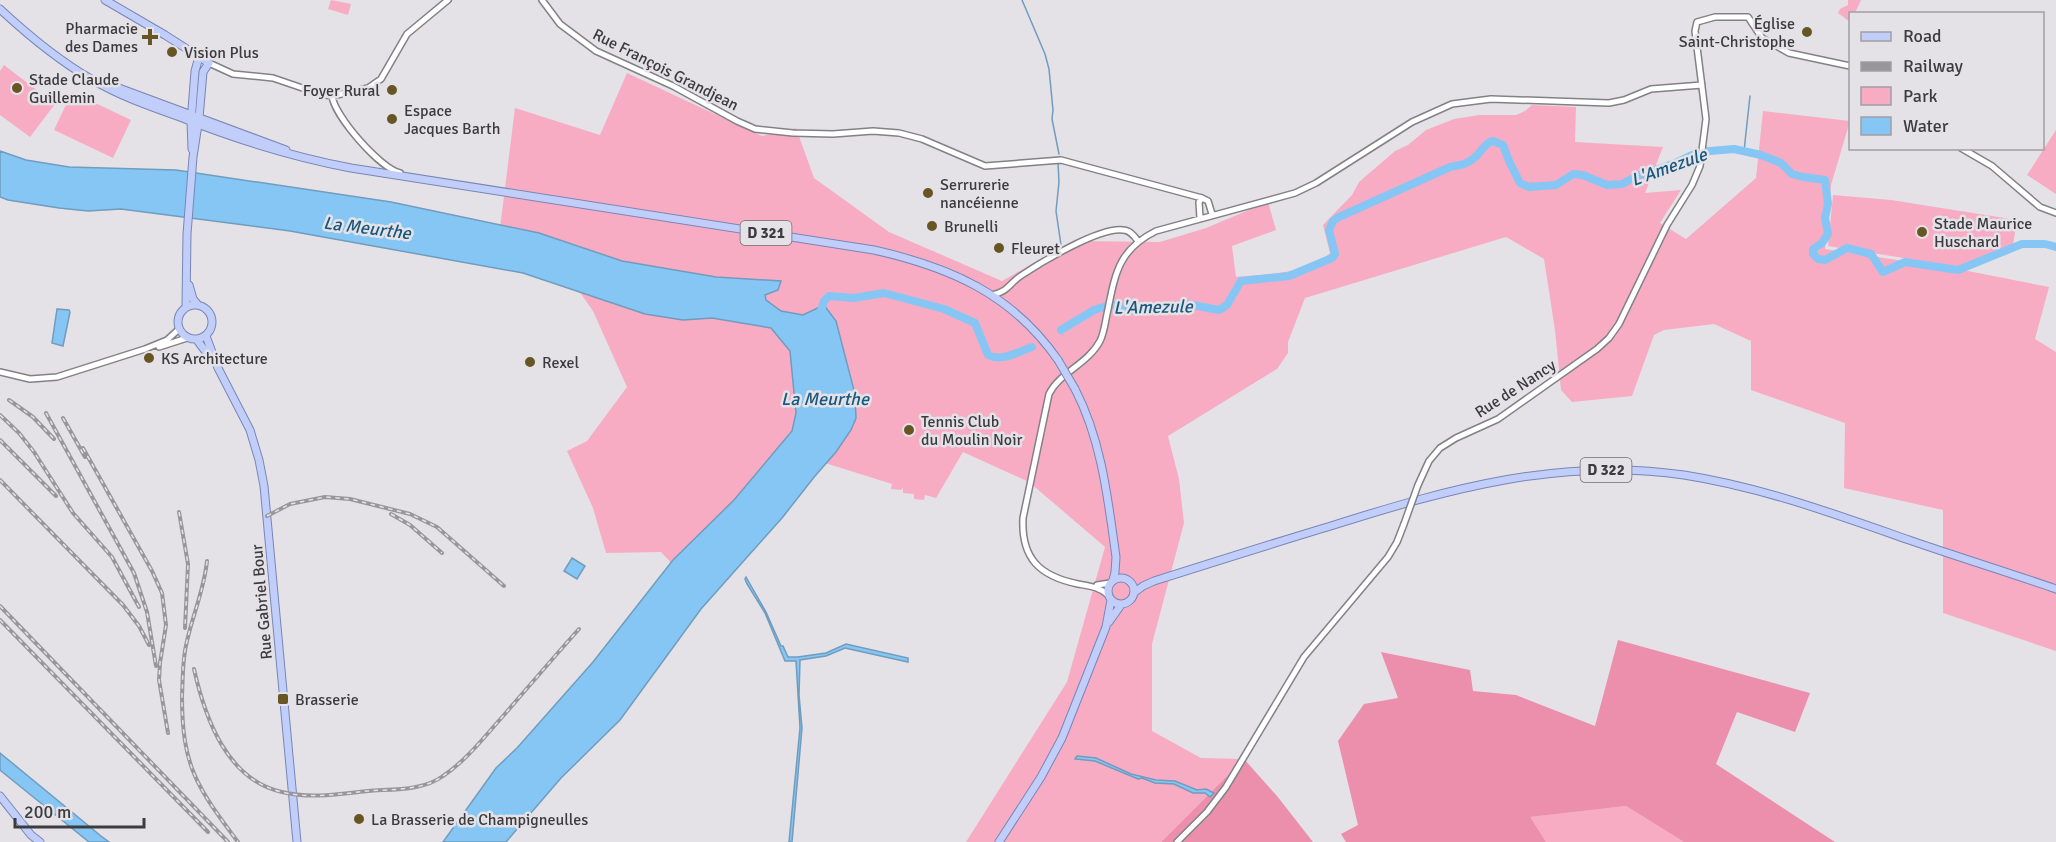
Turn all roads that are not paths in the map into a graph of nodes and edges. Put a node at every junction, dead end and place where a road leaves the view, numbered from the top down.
1 (105, 0) edge
2 (448, 0) edge
3 (542, 0) edge
4 (0, 9) edge
5 (200, 57) junction
6 (208, 63) junction
7 (1849, 66) edge
8 (1702, 85) junction
9 (332, 96) junction
10 (195, 120) junction
11 (1964, 150) edge
12 (440, 182) junction
13 (1202, 198) junction
14 (2056, 213) edge
15 (1212, 214) junction
16 (1200, 218) junction
17 (1138, 241) junction
18 (186, 274) junction
19 (992, 295) junction
20 (198, 305) junction
21 (186, 307) junction
22 (179, 329) junction
23 (206, 336) junction
24 (187, 338) junction
25 (198, 340) junction
26 (145, 349) junction
27 (218, 368) junction
28 (0, 372) edge
29 (1116, 557) junction
30 (1128, 580) junction
31 (1154, 581) junction
32 (1111, 582) junction
33 (1083, 585) junction
34 (2056, 589) edge
35 (1135, 592) junction
36 (1109, 598) junction
37 (1121, 605) junction
38 (1106, 627) junction
39 (0, 796) edge
40 (0, 801) edge
41 (17, 819) junction
42 (31, 835) junction
43 (35, 842) edge
44 (40, 842) edge
45 (297, 842) edge
46 (999, 842) edge
47 (1178, 842) edge

1 - 5 main road
2 - 9 street
3 - 13 street, Rue François Grandjean
4 - 10 main road, D 321
5 - 6 main road
5 - 10 main road
6 - 9 street
6 - 10 main road
7 - 8 street, Rue de Nancy
8 - 15 street
8 - 47 street, Rue de Nancy, bridge
9 - 12 street
10 - 12 main road, D 321
10 - 18 main road
11 - 14 street
12 - 19 main road, D 321
13 - 15 street
13 - 16 street
15 - 16 street
16 - 17 street
17 - 19 street
17 - 33 street
18 - 20 main road
18 - 21 main road
19 - 29 main road, D 321, bridge
20 - 21 main road
20 - 23 main road
21 - 22 main road
22 - 24 main road
22 - 26 street
23 - 25 main road
23 - 27 main road, Rue Gabriel Bour
24 - 25 main road
24 - 26 street
25 - 27 main road, Rue Gabriel Bour
26 - 28 street
27 - 45 main road, Rue Gabriel Bour
29 - 30 main road, D 321
29 - 32 main road, D 321
30 - 31 main road, D 322
30 - 32 main road
30 - 35 main road
31 - 34 main road, D 322
31 - 35 main road, D 322
32 - 33 street
32 - 36 main road
33 - 36 street
35 - 37 main road
36 - 37 main road
36 - 38 main road
37 - 38 main road
38 - 46 main road
39 - 41 main road
40 - 41 main road
41 - 42 main road
42 - 43 main road
42 - 44 main road

